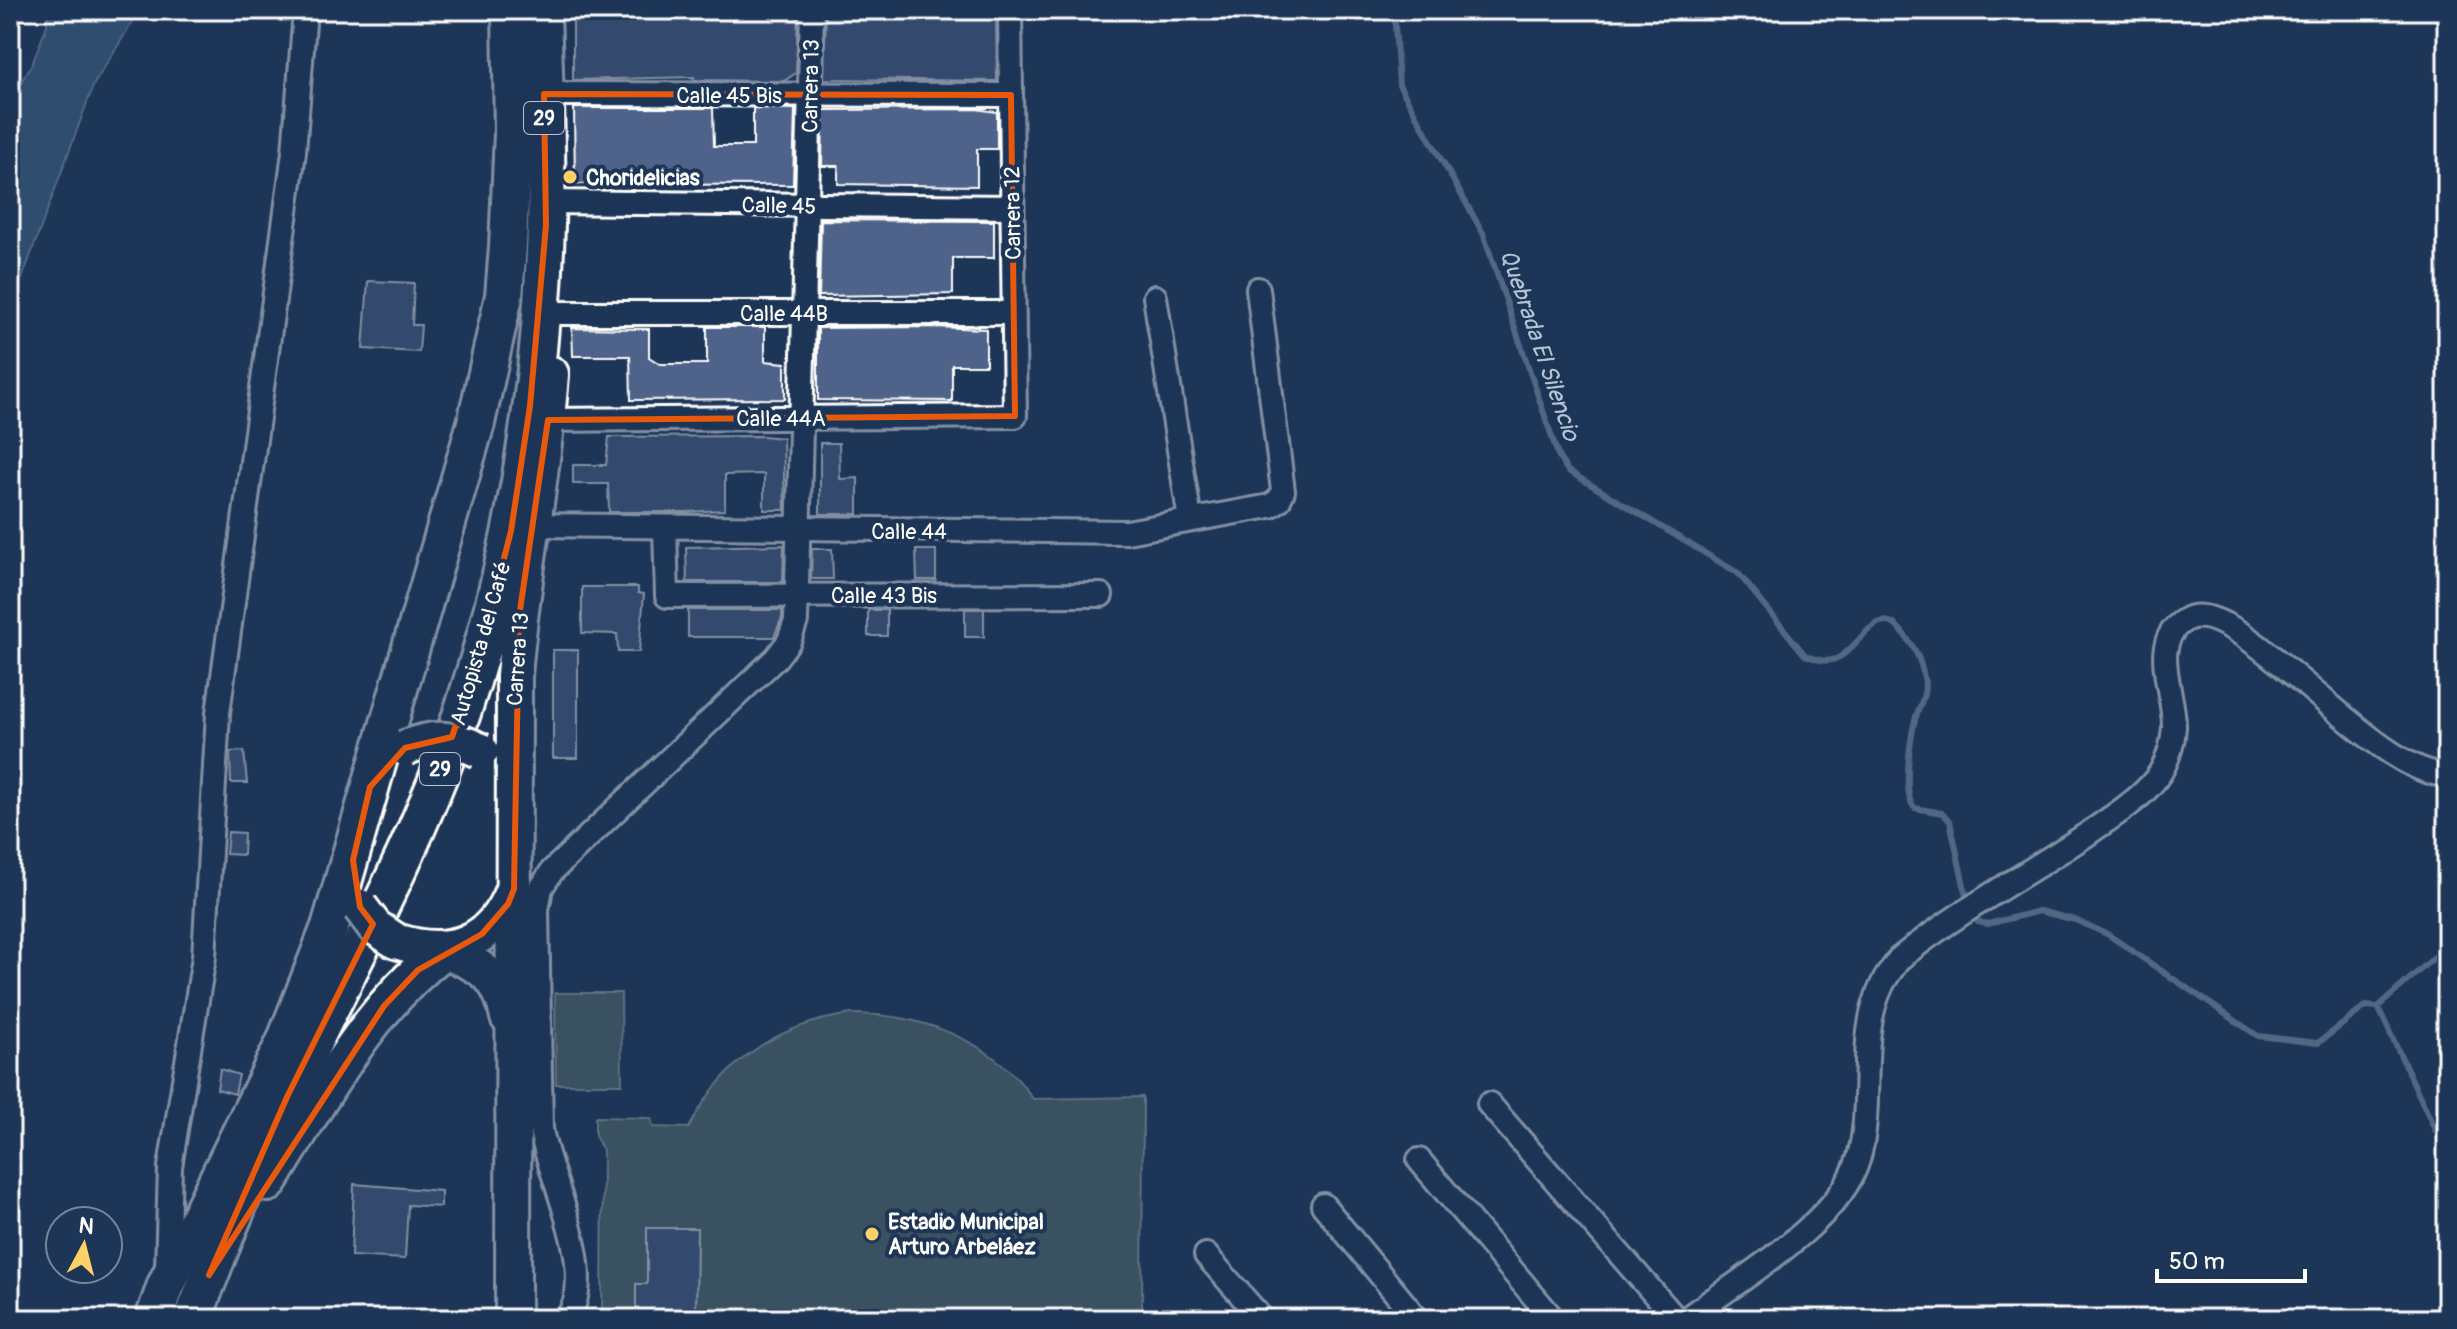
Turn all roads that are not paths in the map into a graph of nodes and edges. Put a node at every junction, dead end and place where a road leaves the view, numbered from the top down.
1 (305, 10) edge
2 (511, 10) edge
3 (542, 10) edge
4 (812, 10) edge
5 (1010, 10) edge
6 (544, 94) junction
7 (810, 95) junction
8 (1011, 95) junction
9 (807, 205) junction
10 (1012, 207) junction
11 (546, 214) junction
12 (1258, 289) dead end
13 (1155, 297) dead end
14 (554, 313) junction
15 (805, 313) junction
16 (1013, 313) junction
17 (1015, 416) joint
18 (802, 417) junction
19 (548, 420) junction
20 (1190, 520) junction
21 (534, 525) junction
22 (665, 529) junction
23 (800, 530) junction
24 (798, 595) junction
25 (1101, 595) dead end
26 (2447, 775) edge
27 (370, 787) junction
28 (513, 802) junction
29 (355, 836) junction
30 (514, 889) junction
31 (444, 950) junction
32 (515, 1048) junction
33 (1489, 1104) dead end
34 (1419, 1160) dead end
35 (1323, 1205) dead end
36 (1206, 1255) dead end
37 (209, 1275) junction
38 (166, 1285) junction
39 (517, 1312) edge
40 (565, 1317) edge
41 (154, 1319) edge
42 (193, 1319) edge
43 (1262, 1319) edge
44 (1417, 1319) edge
45 (1553, 1319) edge
46 (1676, 1319) edge
47 (1686, 1319) edge

1 - 38 street
2 - 27 highway, 29
3 - 6 highway, Autopista del Café / 29
4 - 7 street, Carrera 13
5 - 8 street, Carrera 12
6 - 7 street, Calle 45 Bis
6 - 11 highway, Autopista del Café / 29
7 - 8 street, Calle 45 Bis
7 - 9 street, Carrera 13
8 - 10 street, Carrera 12
9 - 10 street, Calle 45
9 - 11 street, Calle 45
9 - 15 street, Carrera 13
10 - 16 street, Carrera 12
11 - 14 main road, Carrera 13
11 - 37 highway, Autopista del Café / 29
12 - 20 street, Calle 44
13 - 20 street
14 - 15 street, Calle 44B
14 - 19 main road, Carrera 13
15 - 16 street, Calle 44B
15 - 18 street, Carrera 13
16 - 17 street, Carrera 12
17 - 18 street, Calle 44A
18 - 19 street, Calle 44A
18 - 23 street, Carrera 13
19 - 21 main road, Carrera 13
20 - 23 street, Calle 44
21 - 22 street, Calle 44
21 - 28 main road, Carrera 13
22 - 23 street, Calle 44
22 - 24 street, Calle 43 Bis
23 - 24 street, Carrera 13
24 - 25 street, Calle 43 Bis
24 - 40 street, Carrera 13
26 - 47 street
27 - 28 main road, bridge
27 - 29 highway, 29
28 - 30 main road, Carrera 13
29 - 31 main road, bridge
29 - 38 highway, 29
30 - 31 main road
30 - 32 main road, Carrera 13
31 - 32 main road, Carrera 13
31 - 37 highway
32 - 39 main road, Carrera 13
33 - 46 street
34 - 45 street
35 - 44 street
36 - 43 street
37 - 42 highway, Autopista del Café / 29
38 - 41 highway, 29

